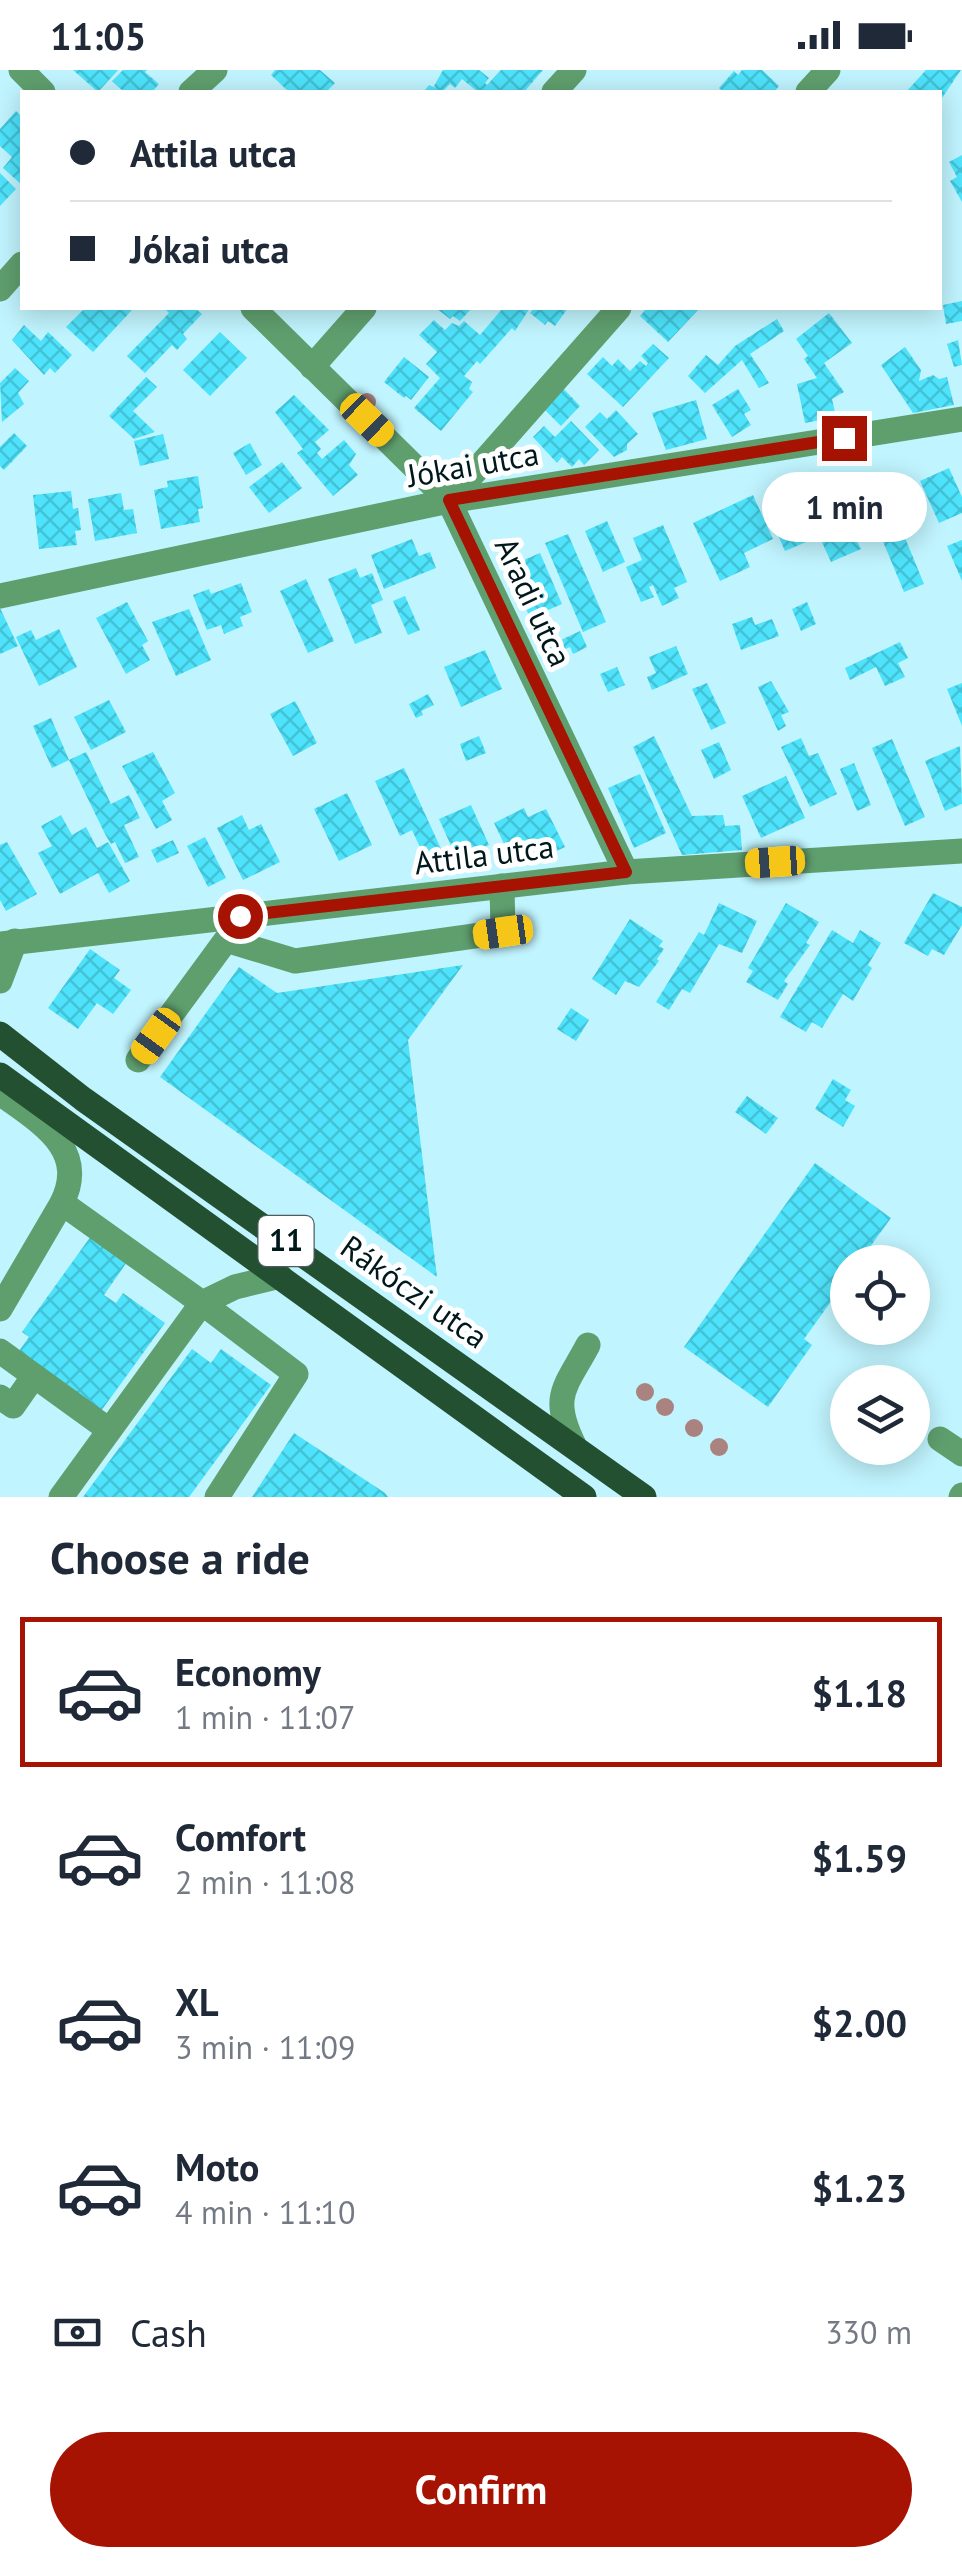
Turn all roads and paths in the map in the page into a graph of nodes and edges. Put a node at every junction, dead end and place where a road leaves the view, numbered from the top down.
1 (21, 70) edge
2 (215, 70) edge
3 (574, 70) edge
4 (828, 70) edge
5 (41, 90) edge
6 (193, 90) edge
7 (556, 90) edge
8 (810, 90) edge
9 (20, 266) edge
10 (0, 289) edge
11 (255, 310) edge
12 (362, 310) edge
13 (617, 310) edge
14 (312, 367) junction
15 (962, 418) edge
16 (449, 500) junction
17 (0, 596) edge
18 (962, 850) edge
19 (626, 872) junction
20 (502, 886) junction
21 (5, 945) edge
22 (0, 981) edge
23 (0, 1018) edge
24 (1, 1034) edge
25 (138, 1060) dead end
26 (0, 1074) edge
27 (0, 1092) edge
28 (62, 1202) junction
29 (280, 1276) junction
30 (2, 1301) edge
31 (202, 1303) junction
32 (588, 1346) dead end
33 (0, 1351) edge
34 (34, 1376) junction
35 (0, 1397) edge
36 (109, 1430) junction
37 (940, 1439) dead end
38 (574, 1445) junction
39 (962, 1454) edge
40 (582, 1496) edge
41 (61, 1497) edge
42 (217, 1497) edge
43 (644, 1497) edge

1 - 5 street
2 - 6 street
3 - 7 street
4 - 8 street
9 - 10 street
11 - 14 street, Aradi utca
12 - 14 street
13 - 16 street
14 - 16 street, Aradi utca
15 - 16 street, Jókai utca
16 - 17 street, Jókai utca
16 - 19 street, Aradi utca
18 - 19 street, Attila utca
19 - 20 street, Attila utca
20 - 21 street, Attila utca
20 - 25 street
21 - 22 street, Attila utca
23 - 24 street
24 - 38 main road, Rákóczi utca / 11
26 - 29 main road, Rákóczi utca / 11
27 - 28 street
28 - 30 street
28 - 31 street
29 - 31 street
29 - 40 main road, Rákóczi utca / 11
31 - 36 street
31 - 42 street
32 - 38 street
33 - 34 street
34 - 35 street
34 - 36 street
36 - 41 street
37 - 39 street
38 - 43 main road, Rákóczi utca / 11

